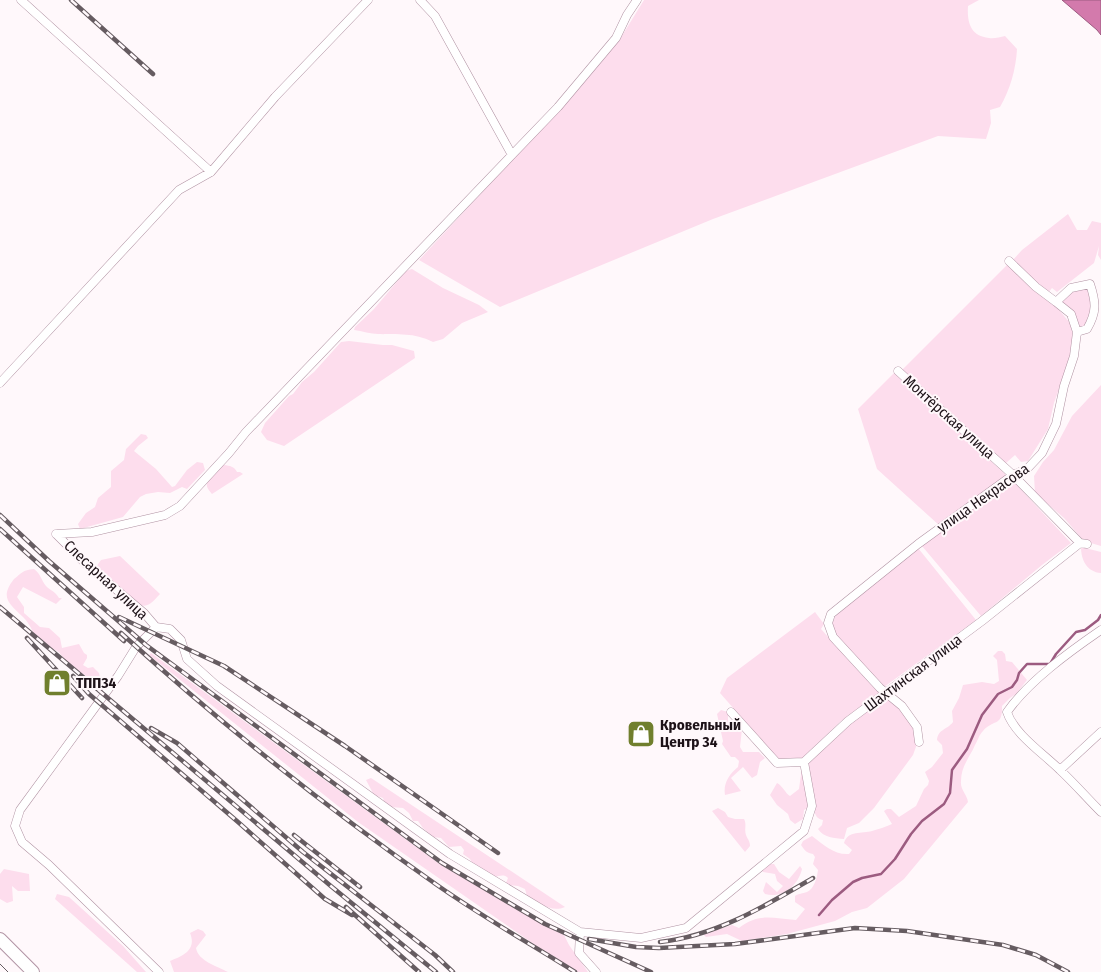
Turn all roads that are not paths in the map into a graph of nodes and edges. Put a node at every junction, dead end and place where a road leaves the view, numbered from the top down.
1 (21, 0) edge
2 (368, 0) edge
3 (420, 0) edge
4 (637, 0) edge
5 (512, 155) junction
6 (211, 172) junction
7 (1009, 261) dead end
8 (1056, 302) junction
9 (1077, 332) junction
10 (898, 371) dead end
11 (0, 383) edge
12 (1013, 475) junction
13 (1083, 544) joint
14 (156, 628) junction
15 (1101, 630) edge
16 (886, 694) junction
17 (731, 712) dead end
18 (1101, 732) edge
19 (919, 742) dead end
20 (804, 762) junction
21 (1060, 770) junction
22 (1101, 812) edge
23 (580, 932) junction
24 (0, 939) edge
25 (33, 972) edge
26 (159, 972) edge
27 (596, 972) edge

1 - 6 street
2 - 6 street
3 - 5 street
4 - 5 street
5 - 14 street, Слесарная улица
6 - 11 street
7 - 8 street
8 - 9 street
8 - 9 street
9 - 12 street, улица Некрасова
10 - 12 street, Монтёрская улица
12 - 13 street, Монтёрская улица
12 - 16 street, улица Некрасова
13 - 16 street, Шахтинская улица
14 - 23 street, Слесарная улица
14 - 26 street
15 - 21 street
16 - 19 street
16 - 20 street, Шахтинская улица
17 - 20 street
18 - 21 street
20 - 23 street
21 - 22 street
23 - 27 street
24 - 25 main road

